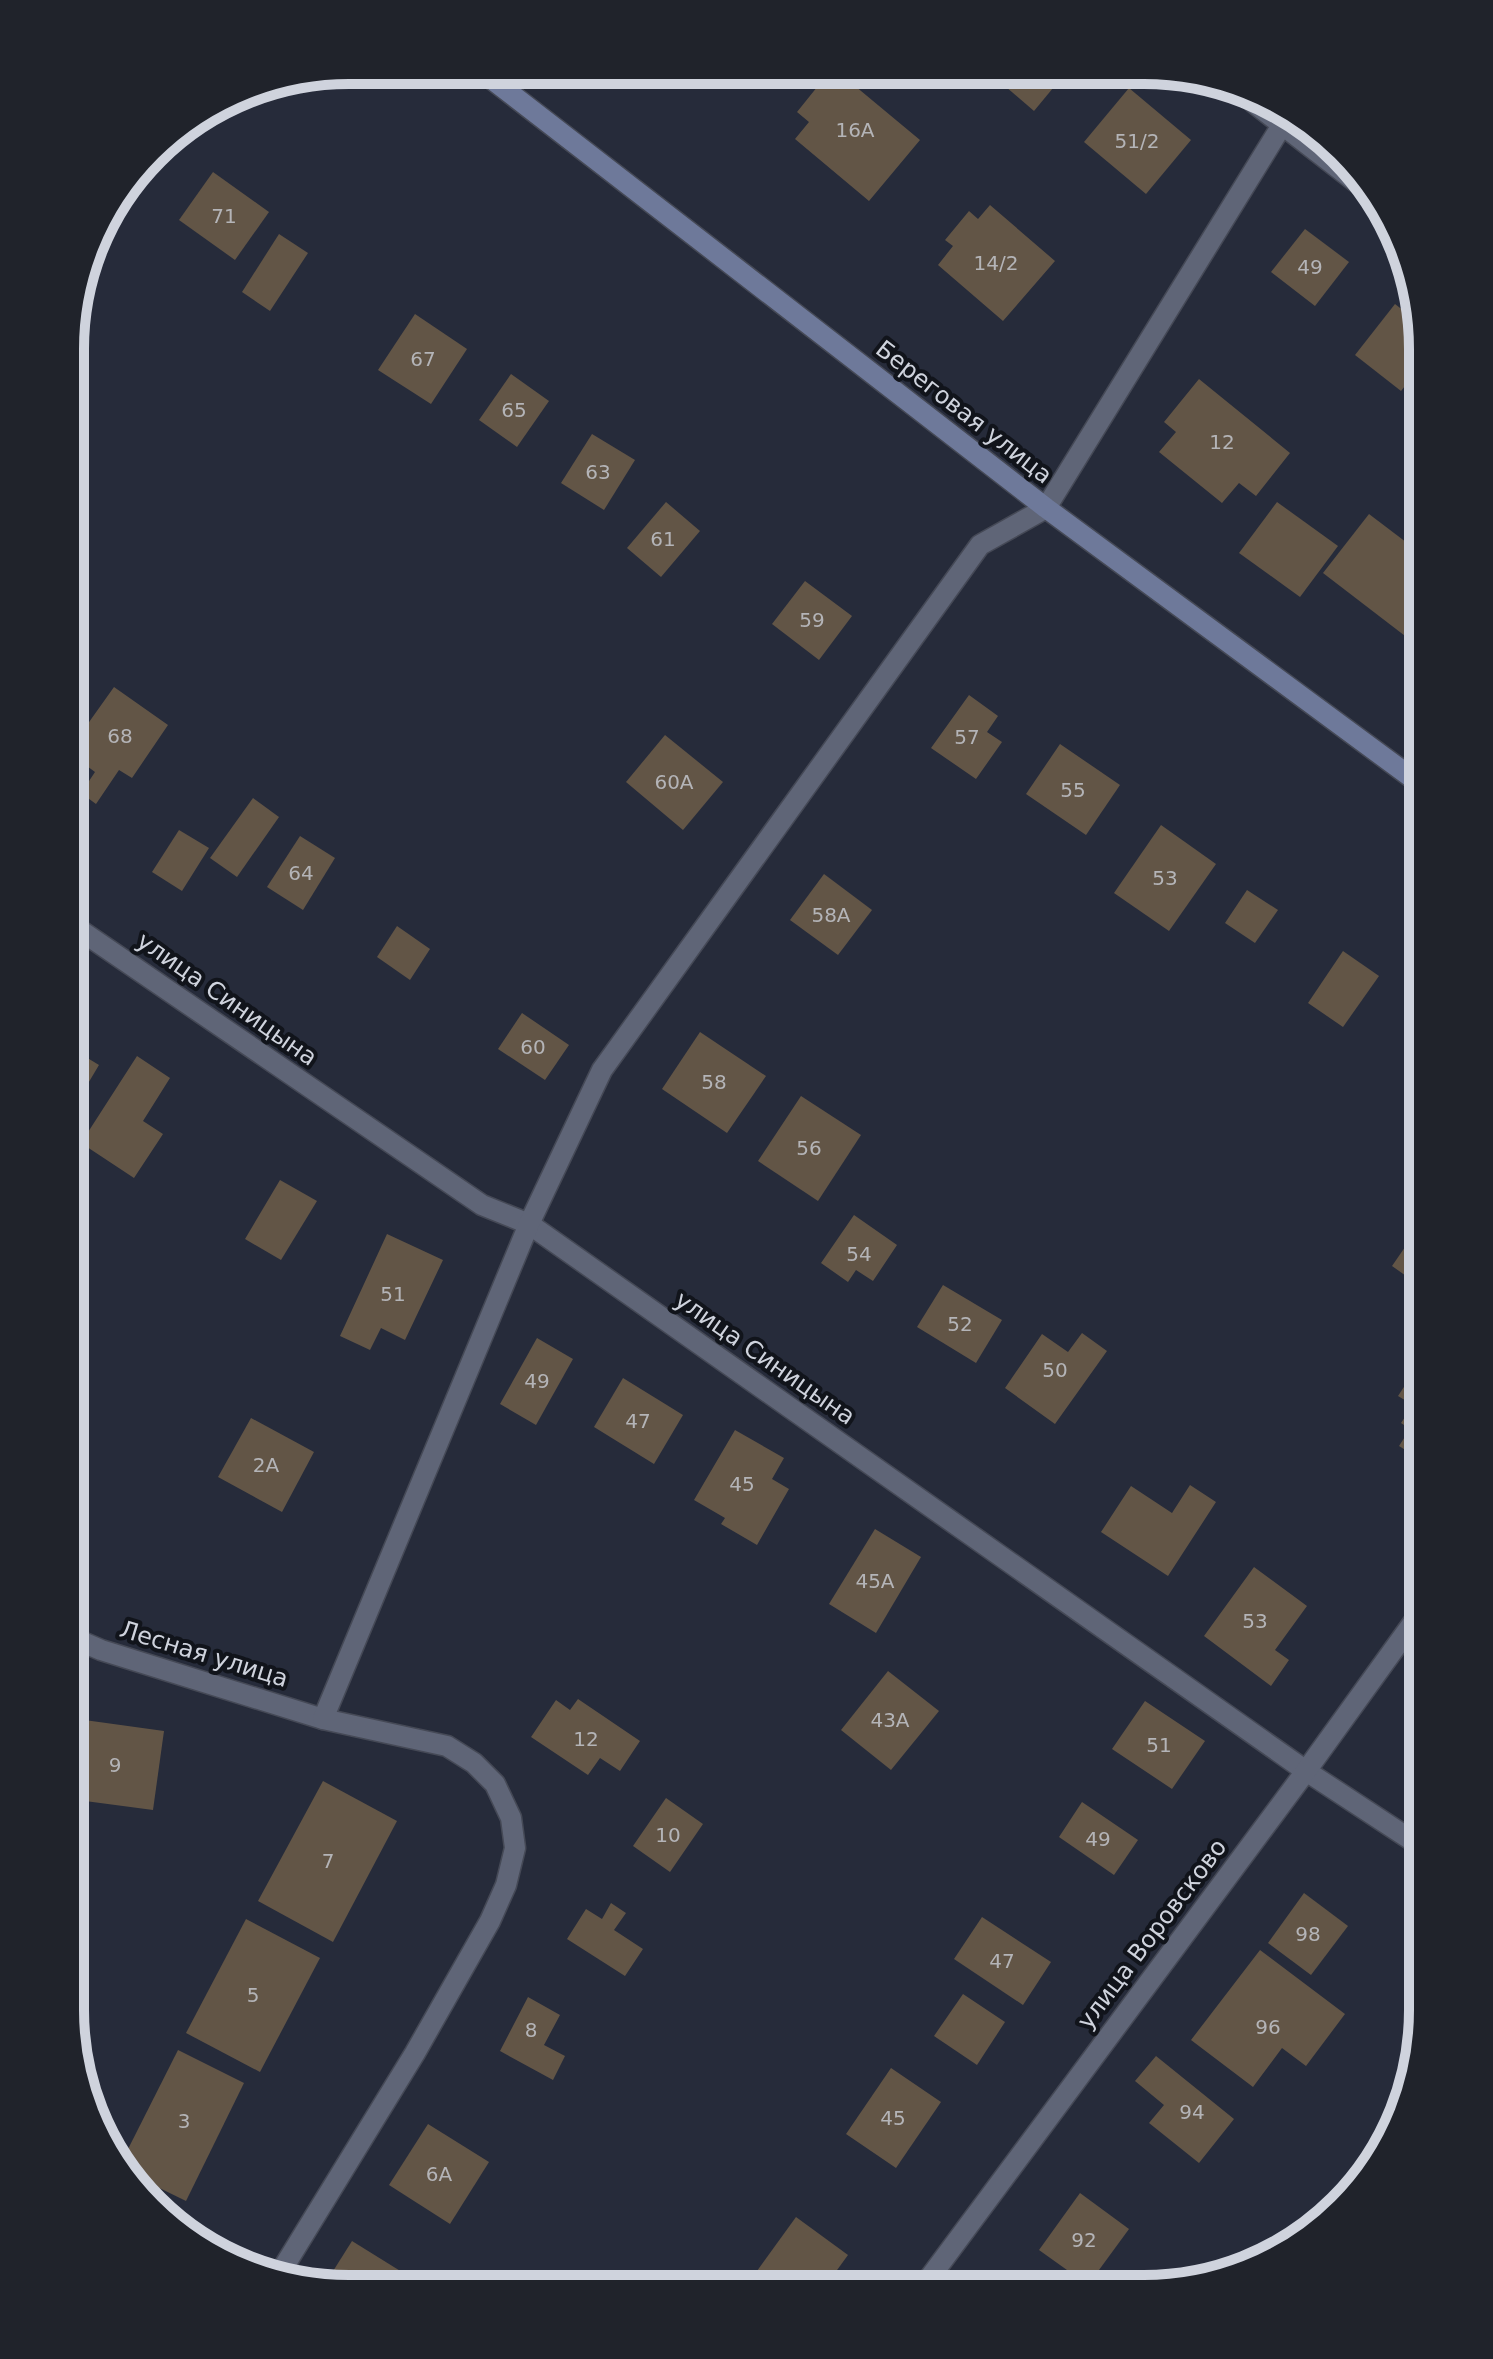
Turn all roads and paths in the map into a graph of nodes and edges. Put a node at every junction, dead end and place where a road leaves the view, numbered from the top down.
1 (499, 85) edge
2 (1282, 124) edge
3 (1046, 508) junction
4 (1409, 775) edge
5 (84, 933) edge
6 (529, 1224) junction
7 (1408, 1629) edge
8 (84, 1643) edge
9 (323, 1719) junction
10 (1306, 1771) junction
11 (1408, 1838) edge
12 (284, 2267) edge
13 (932, 2275) edge

1 - 3 main road, Береговая улица
2 - 3 street
3 - 4 main road, Береговая улица
3 - 6 street
5 - 6 street, улица Синицына
6 - 9 street
6 - 10 street, улица Синицына
7 - 10 street, улица Воровсково
8 - 9 street, Лесная улица
9 - 12 street, Лесная улица
10 - 11 street, улица Синицына
10 - 13 street, улица Воровсково

